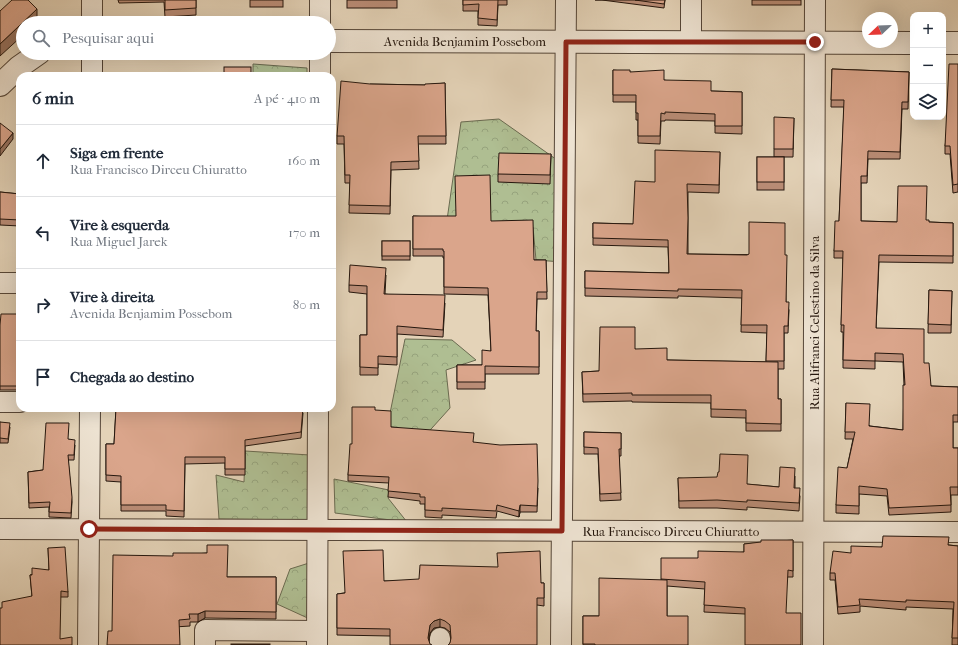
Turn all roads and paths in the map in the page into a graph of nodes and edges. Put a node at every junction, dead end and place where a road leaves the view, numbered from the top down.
1 (92, 0) edge
2 (320, 0) edge
3 (566, 0) edge
4 (691, 0) edge
5 (815, 0) edge
6 (92, 16) edge
7 (320, 16) edge
8 (336, 41) edge
9 (566, 42) junction
10 (691, 42) junction
11 (815, 42) junction
12 (910, 42) edge
13 (946, 43) edge
14 (958, 43) edge
15 (29, 60) edge
16 (92, 60) edge
17 (320, 60) edge
18 (92, 72) edge
19 (320, 72) edge
20 (0, 85) edge
21 (0, 283) edge
22 (16, 283) edge
23 (0, 402) edge
24 (16, 402) edge
25 (90, 412) edge
26 (318, 412) edge
27 (0, 529) edge
28 (89, 529) junction
29 (318, 530) junction
30 (562, 531) junction
31 (814, 532) junction
32 (958, 532) edge
33 (317, 638) edge
34 (88, 645) edge
35 (205, 645) edge
36 (561, 645) edge
37 (813, 645) edge

1 - 6 street
2 - 7 street
3 - 9 street
4 - 10 street
5 - 11 street, Rua Alifranci Celestino da Silva
8 - 9 street, Avenida Benjamim Possebom
9 - 10 street, Avenida Benjamim Possebom
9 - 30 street
10 - 11 street, Avenida Benjamim Possebom
11 - 12 street, Avenida Benjamim Possebom
11 - 31 street, Rua Alifranci Celestino da Silva
13 - 14 street
15 - 20 street
16 - 18 street
17 - 19 street
21 - 22 street
23 - 24 street
25 - 28 street
26 - 29 street
27 - 28 street, Rua Francisco Dirceu Chiuratto
28 - 29 street, Rua Francisco Dirceu Chiuratto
28 - 34 street
29 - 30 street, Rua Francisco Dirceu Chiuratto
29 - 33 street
30 - 31 street, Rua Francisco Dirceu Chiuratto
30 - 36 street
31 - 32 street, Rua Francisco Dirceu Chiuratto
31 - 37 street, Rua Alifranci Celestino da Silva
33 - 35 street

